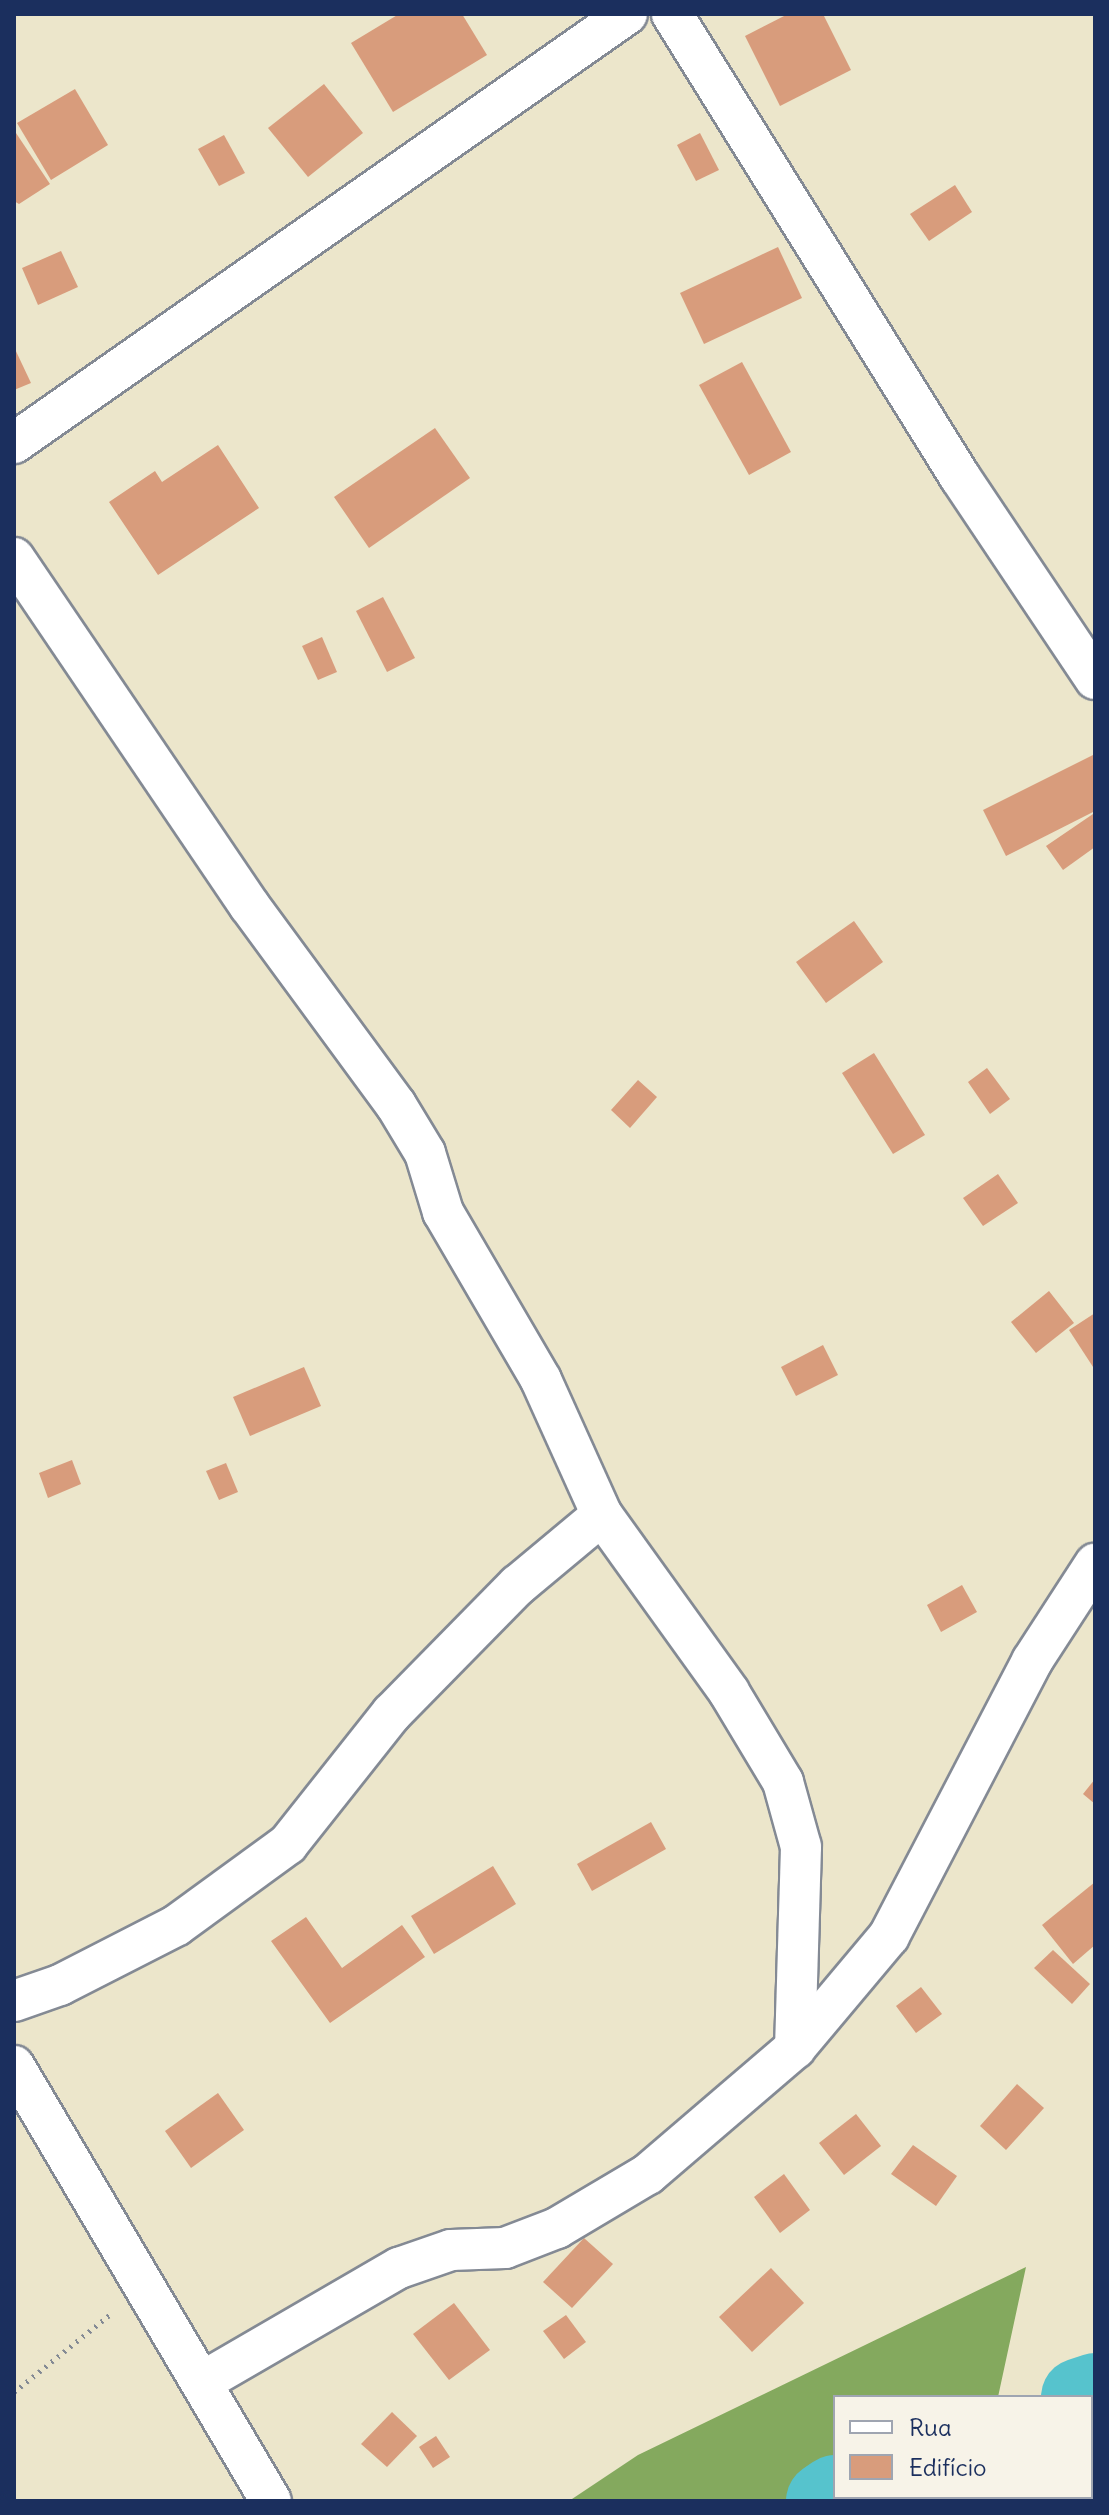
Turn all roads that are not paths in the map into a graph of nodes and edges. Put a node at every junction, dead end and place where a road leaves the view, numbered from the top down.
1 (627, 14) edge
2 (672, 14) edge
3 (14, 443) edge
4 (14, 558) edge
5 (1095, 679) edge
6 (602, 1515) junction
7 (1095, 1564) edge
8 (14, 2001) edge
9 (795, 2048) junction
10 (14, 2066) edge
11 (202, 2382) junction
12 (271, 2501) edge

1 - 3 street
2 - 5 street
4 - 6 street
6 - 8 street
6 - 9 street
7 - 9 street
9 - 11 street
10 - 11 street
11 - 12 street

